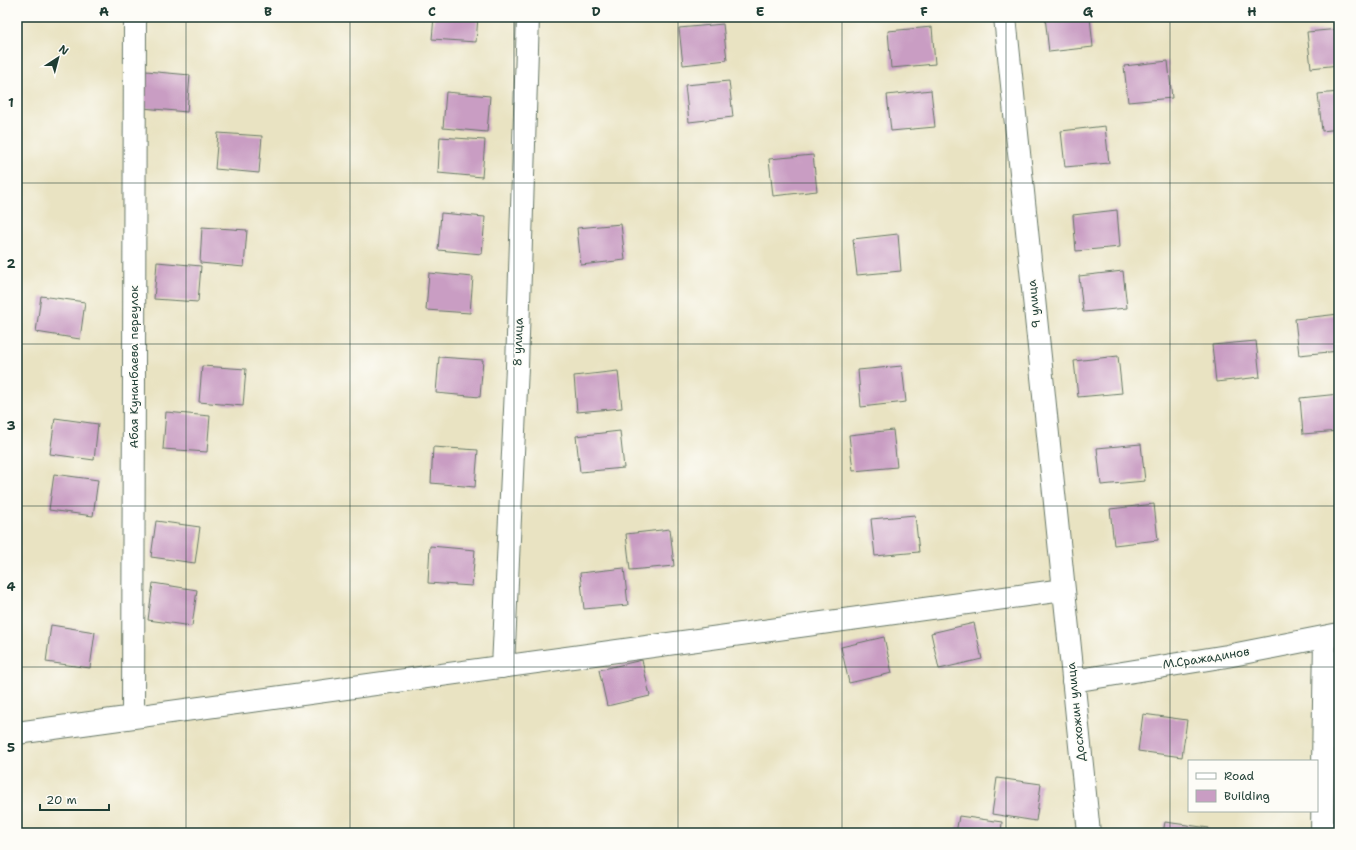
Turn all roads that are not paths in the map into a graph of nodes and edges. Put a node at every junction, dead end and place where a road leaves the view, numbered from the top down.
1 (135, 17) edge
2 (528, 17) edge
3 (1005, 17) edge
4 (1063, 590) junction
5 (1332, 636) edge
6 (503, 667) junction
7 (1073, 681) junction
8 (133, 717) junction
9 (17, 733) edge
10 (1089, 833) edge
11 (1322, 833) edge

1 - 8 street, Абая Кунанбаева переулок
2 - 6 street, 8 улица
3 - 4 street, 9 улица
4 - 6 street
4 - 7 street, Досхожин улица
5 - 7 street, М.Сражадинов
5 - 11 street
6 - 8 street
7 - 10 street, Досхожин улица
8 - 9 street

